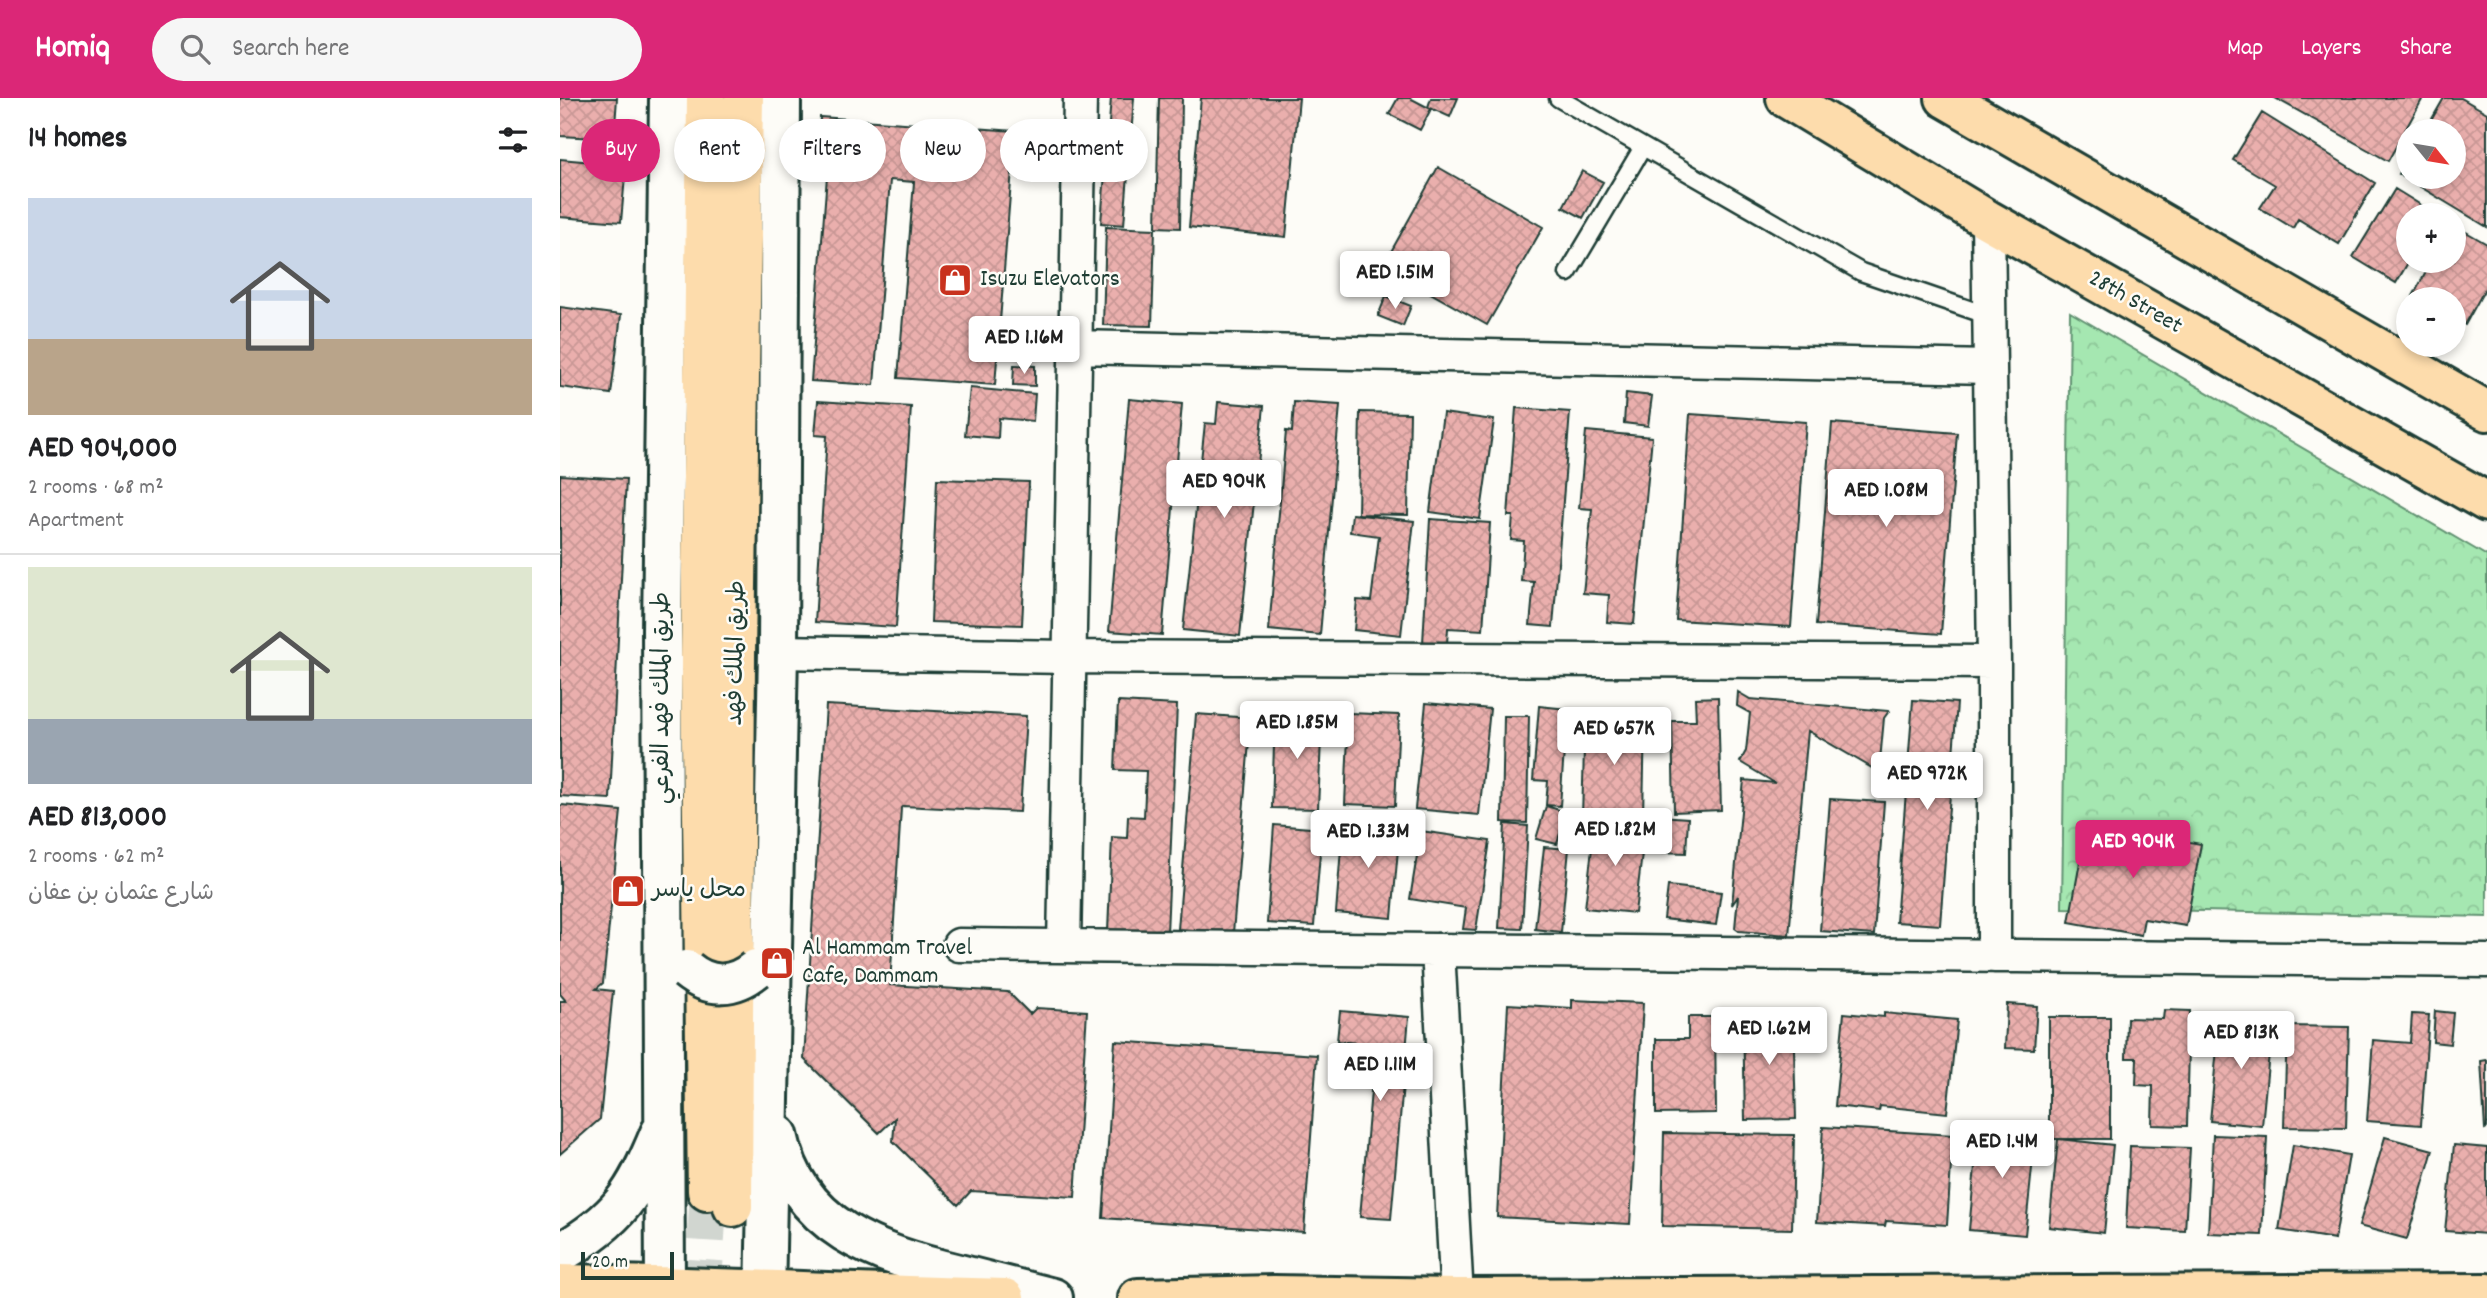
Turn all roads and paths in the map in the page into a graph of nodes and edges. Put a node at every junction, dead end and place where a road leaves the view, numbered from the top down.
1 (669, 98) edge
2 (706, 98) edge
3 (744, 98) edge
4 (782, 98) edge
5 (1080, 98) edge
6 (1558, 98) edge
7 (1786, 98) edge
8 (1945, 98) edge
9 (1643, 147) junction
10 (1988, 220) junction
11 (1568, 273) dead end
12 (1989, 316) junction
13 (1075, 347) junction
14 (1989, 368) junction
15 (2487, 411) edge
16 (2487, 502) edge
17 (778, 652) junction
18 (1069, 657) junction
19 (1994, 662) junction
20 (665, 938) junction
21 (959, 945) dead end
22 (1063, 946) junction
23 (1438, 950) junction
24 (764, 956) junction
25 (1994, 956) junction
26 (2487, 961) edge
27 (771, 1099) junction
28 (666, 1118) junction
29 (560, 1253) edge
30 (560, 1284) edge
31 (664, 1292) edge
32 (2487, 1293) edge
33 (766, 1295) edge
34 (1005, 1298) edge
35 (1053, 1298) edge
36 (1138, 1298) edge
37 (1457, 1298) edge

1 - 20 main road, طريق الملك فهد الفرعي
2 - 3 main road, طريق الملك فهد
4 - 17 main road
5 - 13 street
6 - 9 lane
7 - 10 main road, 28th Street
8 - 15 main road
9 - 11 lane
9 - 12 lane
10 - 12 street
10 - 16 main road, 28th Street
12 - 14 street
13 - 14 street
13 - 18 street
14 - 19 street
17 - 18 street
17 - 24 main road
18 - 19 street
18 - 22 street
19 - 25 street
20 - 24 main road, bridge
20 - 28 main road, طريق الملك فهد الفرعي
21 - 22 street
22 - 23 street
23 - 25 street
23 - 37 street
24 - 27 main road
25 - 26 street
27 - 33 main road
27 - 35 main road
28 - 29 main road
28 - 31 main road, طريق الملك فهد الفرعي
30 - 31 main road
31 - 33 main road
32 - 37 main road
33 - 34 main road
36 - 37 main road

